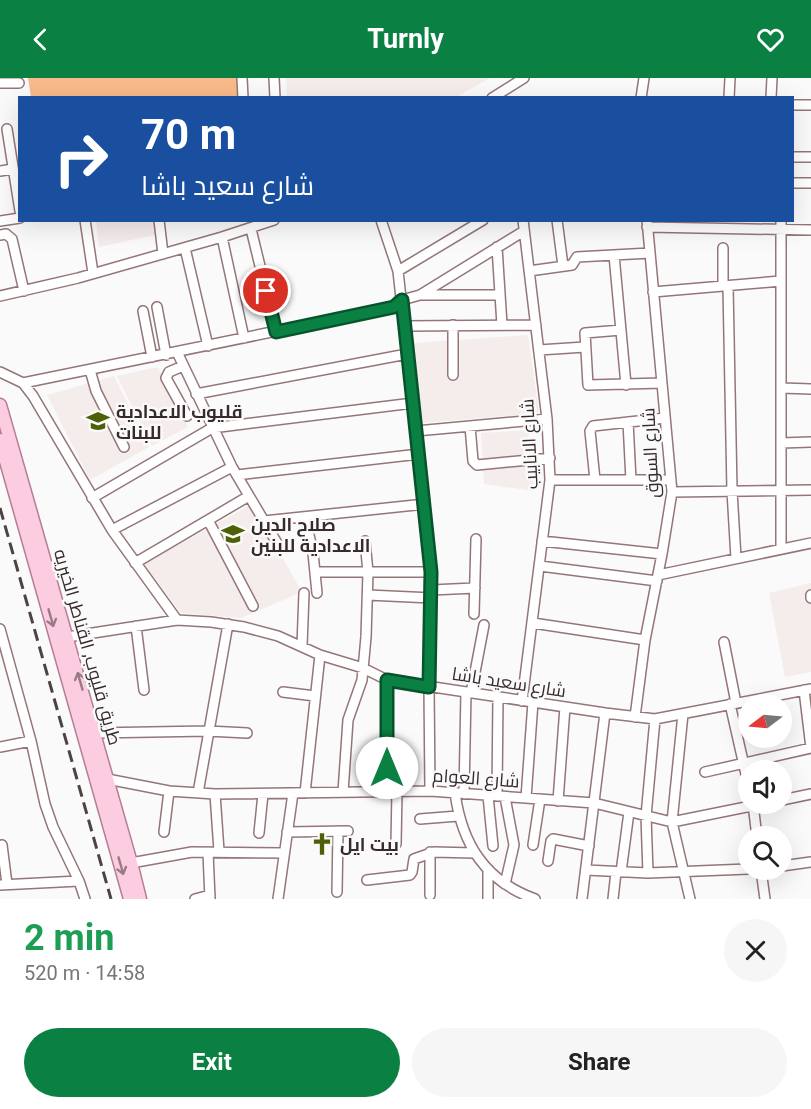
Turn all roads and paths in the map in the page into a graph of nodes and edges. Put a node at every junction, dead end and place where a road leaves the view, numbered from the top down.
1 (242, 78) edge
2 (274, 78) edge
3 (524, 78) edge
4 (644, 78) edge
5 (730, 78) edge
6 (772, 78) edge
7 (0, 83) edge
8 (19, 83) dead end
9 (243, 96) edge
10 (276, 96) edge
11 (495, 96) edge
12 (641, 96) edge
13 (729, 96) edge
14 (771, 96) edge
15 (794, 105) edge
16 (811, 105) edge
17 (8, 129) dead end
18 (794, 157) edge
19 (811, 157) edge
20 (13, 169) junction
21 (0, 171) edge
22 (794, 183) edge
23 (811, 183) edge
24 (18, 199) edge
25 (18, 218) edge
26 (0, 221) edge
27 (85, 222) edge
28 (159, 222) edge
29 (382, 222) edge
30 (480, 222) edge
31 (523, 222) edge
32 (557, 222) edge
33 (647, 224) edge
34 (720, 224) edge
35 (781, 224) edge
36 (254, 225) edge
37 (811, 230) edge
38 (524, 231) junction
39 (0, 235) edge
40 (222, 237) junction
41 (497, 247) junction
42 (185, 248) junction
43 (723, 248) dead end
44 (650, 253) junction
45 (163, 254) junction
46 (614, 255) junction
47 (562, 266) junction
48 (398, 271) junction
49 (529, 271) junction
50 (93, 273) junction
51 (781, 281) junction
52 (726, 286) junction
53 (24, 291) junction
54 (653, 292) junction
55 (420, 295) junction
56 (500, 295) junction
57 (0, 296) edge
58 (402, 300) junction
59 (157, 307) dead end
60 (143, 311) dead end
61 (502, 325) junction
62 (536, 325) junction
63 (404, 326) junction
64 (453, 326) junction
65 (621, 330) junction
66 (276, 332) junction
67 (244, 338) junction
68 (208, 346) junction
69 (585, 347) junction
70 (539, 350) junction
71 (177, 352) junction
72 (406, 354) junction
73 (166, 355) junction
74 (152, 357) junction
75 (183, 366) junction
76 (90, 369) junction
77 (0, 372) edge
78 (453, 375) dead end
79 (23, 383) junction
80 (662, 383) junction
81 (626, 385) junction
82 (781, 388) junction
83 (811, 389) edge
84 (196, 394) junction
85 (413, 403) junction
86 (0, 405) edge
87 (187, 416) dead end
88 (666, 418) junction
89 (547, 419) junction
90 (628, 422) junction
91 (470, 426) junction
92 (212, 428) junction
93 (416, 431) junction
94 (0, 440) edge
95 (811, 442) edge
96 (781, 443) junction
97 (124, 447) dead end
98 (418, 454) junction
99 (550, 458) junction
100 (234, 471) junction
101 (550, 480) junction
102 (595, 480) junction
103 (631, 480) junction
104 (671, 480) junction
105 (781, 490) junction
106 (811, 490) edge
107 (732, 491) junction
108 (672, 492) junction
109 (249, 496) junction
110 (92, 498) junction
111 (425, 504) junction
112 (305, 517) junction
113 (208, 520) junction
114 (264, 522) junction
115 (112, 531) junction
116 (476, 540) dead end
117 (365, 541) dead end
118 (542, 541) junction
119 (277, 543) dead end
120 (811, 543) edge
121 (781, 549) junction
122 (662, 554) junction
123 (736, 558) junction
124 (135, 563) junction
125 (540, 566) junction
126 (316, 572) junction
127 (368, 572) junction
128 (431, 572) junction
129 (658, 578) junction
130 (475, 588) junction
131 (304, 593) dead end
132 (317, 593) dead end
133 (432, 594) junction
134 (368, 595) junction
135 (253, 606) dead end
136 (474, 614) dead end
137 (177, 620) junction
138 (533, 623) junction
139 (228, 624) junction
140 (484, 625) dead end
141 (136, 626) junction
142 (0, 629) edge
143 (67, 637) junction
144 (645, 640) junction
145 (724, 642) dead end
146 (302, 646) junction
147 (320, 655) junction
148 (363, 668) junction
149 (387, 680) junction
150 (429, 687) junction
151 (807, 689) edge
152 (144, 690) dead end
153 (468, 692) junction
154 (283, 693) dead end
155 (315, 696) junction
156 (498, 697) junction
157 (522, 701) junction
158 (533, 702) junction
159 (733, 703) junction
160 (565, 707) junction
161 (605, 713) junction
162 (683, 714) junction
163 (635, 717) junction
164 (655, 719) junction
165 (208, 731) junction
166 (94, 733) junction
167 (247, 733) dead end
168 (31, 741) junction
169 (0, 747) edge
170 (811, 748) edge
171 (743, 760) edge
172 (757, 760) edge
173 (738, 764) edge
174 (705, 772) dead end
175 (101, 778) junction
176 (392, 790) junction
177 (169, 791) junction
178 (430, 791) junction
179 (344, 792) junction
180 (198, 793) junction
181 (293, 793) junction
182 (305, 793) junction
183 (215, 794) junction
184 (263, 794) junction
185 (459, 794) junction
186 (811, 794) edge
187 (497, 796) junction
188 (525, 798) junction
189 (792, 798) edge
190 (540, 800) junction
191 (558, 801) junction
192 (594, 803) junction
193 (738, 808) edge
194 (629, 812) junction
195 (458, 816) junction
196 (646, 816) junction
197 (420, 819) dead end
198 (672, 822) junction
199 (164, 832) dead end
200 (287, 832) junction
201 (259, 833) dead end
202 (2, 844) dead end
203 (396, 844) dead end
204 (533, 845) dead end
205 (493, 846) dead end
206 (589, 846) junction
207 (219, 851) junction
208 (208, 852) junction
209 (430, 852) junction
210 (284, 853) junction
211 (474, 853) junction
212 (548, 861) dead end
213 (811, 862) edge
214 (131, 863) junction
215 (792, 865) edge
216 (738, 869) edge
217 (488, 870) junction
218 (586, 870) junction
219 (682, 871) junction
220 (618, 872) junction
221 (648, 873) junction
222 (367, 880) dead end
223 (762, 880) edge
224 (79, 882) junction
225 (3, 884) edge
226 (505, 884) junction
227 (337, 892) dead end
228 (430, 896) dead end
229 (518, 896) edge
230 (210, 897) edge
231 (86, 899) edge
232 (130, 899) edge
233 (140, 899) edge
234 (195, 899) edge
235 (278, 899) edge
236 (488, 899) edge
237 (535, 899) edge
238 (582, 899) edge
239 (613, 899) edge
240 (690, 899) edge
241 (765, 899) edge

1 - 9 street
2 - 10 street
3 - 11 street
4 - 12 street
5 - 13 street
6 - 14 street
7 - 8 street
15 - 16 street
17 - 20 street
18 - 19 street
20 - 21 street
20 - 24 street
22 - 23 street
25 - 26 street
27 - 50 street
28 - 45 street
29 - 48 street
30 - 48 street
31 - 38 street, شارع الانابيب
32 - 47 street
33 - 34 street
33 - 44 street, شارع السوق
34 - 35 street
35 - 37 street
35 - 51 street
36 - 40 street
36 - 66 street
38 - 41 street
38 - 49 street, شارع الانابيب
39 - 53 street
40 - 42 street
40 - 67 street
41 - 55 street
41 - 56 street
42 - 45 street
42 - 68 street
43 - 52 street
44 - 46 street
44 - 54 street, شارع السوق
45 - 50 street
46 - 47 street
46 - 65 street
47 - 49 street
48 - 58 street
49 - 62 street, شارع الانابيب
50 - 53 street
51 - 52 street
51 - 82 street
52 - 54 street
52 - 107 street
53 - 57 street
54 - 80 street, شارع السوق
55 - 56 street
55 - 58 street
56 - 61 street
58 - 63 street
58 - 66 street
59 - 73 street
60 - 74 street
61 - 62 street
61 - 64 street
62 - 70 street, شارع الانابيب
63 - 64 street
63 - 72 street
64 - 78 street
65 - 69 street
65 - 81 street
66 - 67 street
67 - 68 street
68 - 71 street
69 - 70 street
69 - 81 street
70 - 89 street, شارع الانابيب
71 - 73 street
71 - 75 street
72 - 84 street
72 - 85 street
73 - 74 street
74 - 76 street
75 - 84 street
75 - 87 street
76 - 79 street
76 - 97 street
77 - 79 street
79 - 110 street
80 - 81 street
80 - 88 street, شارع السوق
82 - 83 street
82 - 96 street
84 - 92 street
85 - 92 street
85 - 93 street
86 - 143 main road, طريق قليوب, القناطر الخيريه
88 - 90 street
88 - 104 street, شارع السوق
89 - 91 street
89 - 99 street, شارع الانابيب
90 - 102 street
90 - 103 street
91 - 93 street
91 - 99 street
92 - 100 street
92 - 110 street
93 - 98 street
94 -> 175 main road, طريق قليوب, القناطر الخيريه
95 - 96 street
96 - 105 street
98 - 100 street
98 - 111 street
99 - 101 street, شارع الانابيب
100 - 109 street
100 - 115 street
101 - 102 street
101 - 118 street, شارع الانابيب
102 - 103 street
103 - 104 street
104 - 108 street, شارع السوق
105 - 106 street
105 - 107 street
105 - 121 street
107 - 108 street
107 - 123 street
108 - 122 street, شارع السوق
109 - 113 street
109 - 114 street
110 - 115 street
111 - 112 street
111 - 128 street
112 - 114 street
112 - 126 street
113 - 124 street
113 - 135 street
114 - 119 street
115 - 124 street
116 - 130 street
117 - 127 street
118 - 122 street
118 - 125 street, شارع الانابيب
120 - 121 street
121 - 123 street
122 - 129 street, شارع السوق
123 - 129 street
124 - 137 street
125 - 129 street
125 - 138 street, شارع الانابيب
126 - 127 street
126 - 132 street
127 - 128 street
127 - 134 street
128 - 133 street
129 - 144 street, شارع السوق
130 - 133 street
130 - 136 street
131 - 146 street
133 - 134 street
133 - 150 street
134 - 148 street
137 - 139 street, شارع سعيد باشا
137 - 141 street, شارع سعيد باشا
138 - 144 street
138 - 157 street, شارع الانابيب
139 - 146 street, شارع سعيد باشا
139 - 165 street
140 - 153 street
141 - 143 street, شارع سعيد باشا
141 - 152 street
142 - 168 street
166 -> 143 main road, طريق قليوب, القناطر الخيريه
144 - 163 street, شارع السوق
145 - 159 street
146 - 147 street, شارع سعيد باشا
147 - 148 street, شارع سعيد باشا
147 - 155 street
148 - 149 street, شارع سعيد باشا
148 - 179 street
149 - 150 street, شارع سعيد باشا
149 - 176 street
150 - 153 street, شارع سعيد باشا
150 - 178 street
151 - 159 street, شارع سعيد باشا
151 - 170 street
153 - 156 street, شارع سعيد باشا
153 - 185 street
154 - 155 street
155 - 182 street
156 - 157 street, شارع سعيد باشا
156 - 187 street
157 - 158 street, شارع سعيد باشا
158 - 160 street, شارع سعيد باشا
158 - 188 street
159 - 162 street, شارع سعيد باشا
159 - 171 street
160 - 161 street, شارع سعيد باشا
160 - 191 street
161 - 163 street, شارع سعيد باشا
161 - 192 street
162 - 164 street, شارع سعيد باشا
162 - 198 street
163 - 164 street, شارع سعيد باشا
164 - 196 street
165 - 166 street
165 - 167 street
165 - 180 street
166 - 175 main road, طريق قليوب, القناطر الخيريه
168 - 169 street
168 - 224 street
170 - 172 street
173 - 174 street
175 - 177 street, شارع العوام
175 - 214 main road, طريق قليوب, القناطر الخيريه
175 -> 232 main road, طريق قليوب, القناطر الخيريه
176 - 178 street, شارع العوام
176 - 179 street, شارع العوام
176 - 203 street
177 - 180 street, شارع العوام
177 - 199 street
178 - 185 street, شارع العوام
179 - 182 street, شارع العوام
180 - 183 street, شارع العوام
181 - 182 street, شارع العوام
181 - 184 street, شارع العوام
181 - 200 street
183 - 184 street, شارع العوام
183 - 207 street
184 - 201 street
185 - 187 street, شارع العوام
185 - 195 street
186 - 189 street
187 - 188 street, شارع العوام
187 - 205 street
187 - 226 street
188 - 190 street, شارع العوام
190 - 191 street, شارع العوام
190 - 204 street
191 - 192 street, شارع العوام
192 - 194 street, شارع العوام
192 - 206 street
193 - 198 street
194 - 196 street, شارع العوام
194 - 220 street
195 - 197 street
195 - 211 street
196 - 198 street, شارع العوام
196 - 221 street
198 - 219 street
200 - 210 street
200 - 227 street
202 - 225 street
206 - 212 street
206 - 218 street
207 - 208 street
207 - 210 street
208 - 214 street
208 - 230 street
209 - 211 street
209 - 222 street
209 - 228 street
210 - 235 street
211 - 217 street
213 - 215 street
214 - 233 main road, طريق قليوب, القناطر الخيريه
216 - 219 street
217 - 226 street
217 - 236 street
218 - 220 street
218 - 238 street
219 - 221 street
219 - 240 street
220 - 221 street
220 - 239 street
223 - 241 street
224 - 225 street
224 - 231 street
226 - 229 street
229 - 237 street
230 - 234 street

